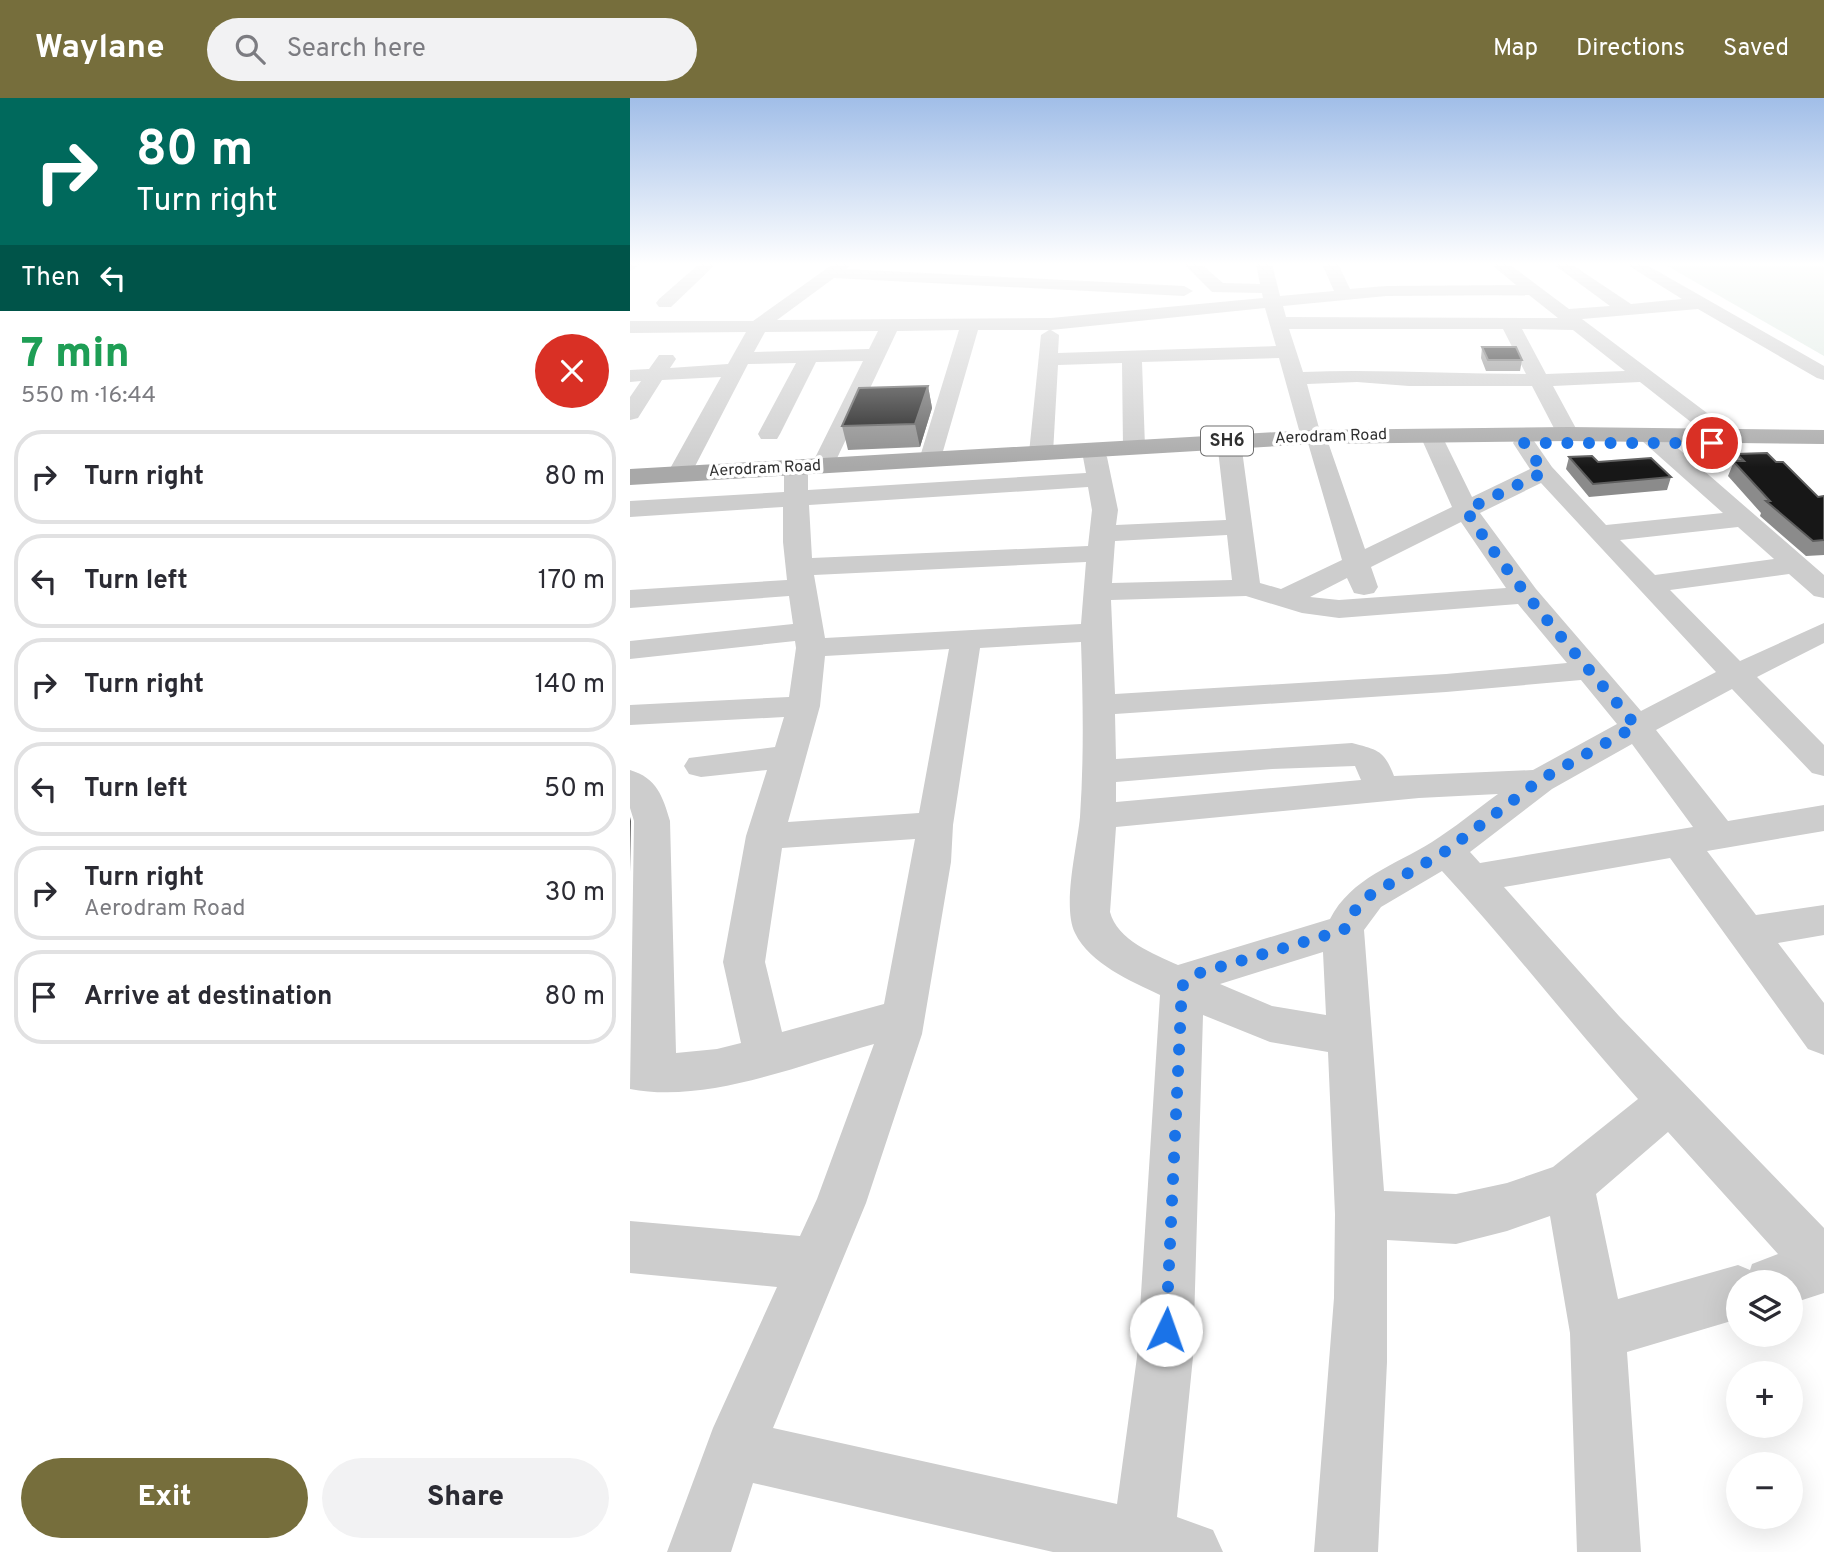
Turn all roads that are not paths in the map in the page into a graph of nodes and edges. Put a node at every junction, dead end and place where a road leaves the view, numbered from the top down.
1 (684, 332) edge
2 (755, 332) edge
3 (887, 332) edge
4 (968, 332) edge
5 (1050, 332) edge
6 (1144, 332) edge
7 (1216, 332) edge
8 (1281, 332) edge
9 (1423, 332) edge
10 (1514, 332) edge
11 (1587, 332) edge
12 (1751, 332) edge
13 (1763, 332) edge
14 (1287, 352) junction
15 (1219, 354) junction
16 (875, 355) junction
17 (809, 356) junction
18 (1141, 356) junction
19 (1048, 359) junction
20 (738, 364) junction
21 (1824, 367) edge
22 (656, 374) junction
23 (1824, 374) edge
24 (630, 376) edge
25 (1645, 376) junction
26 (1295, 378) junction
27 (1436, 380) junction
28 (1539, 380) junction
29 (630, 413) edge
30 (1063, 424) dead end
31 (769, 434) dead end
32 (1568, 434) junction
33 (1723, 436) junction
34 (1824, 437) edge
35 (1653, 439) junction
36 (1315, 441) junction
37 (1434, 442) junction
38 (1524, 443) junction
39 (1824, 444) edge
40 (1135, 447) junction
41 (1230, 450) junction
42 (931, 460) junction
43 (1074, 460) junction
44 (1544, 472) junction
45 (804, 480) junction
46 (642, 491) edge
47 (1466, 510) junction
48 (1743, 519) junction
49 (1240, 527) junction
50 (1600, 534) junction
51 (1101, 544) junction
52 (1357, 564) junction
53 (1794, 565) junction
54 (801, 577) junction
55 (1649, 584) junction
56 (1247, 588) junction
57 (1824, 590) edge
58 (1097, 592) junction
59 (1526, 594) junction
60 (1285, 598) junction
61 (630, 599) edge
62 (1371, 608) junction
63 (1096, 632) junction
64 (1824, 632) edge
65 (966, 638) junction
66 (811, 640) junction
67 (630, 650) edge
68 (1590, 670) junction
69 (1737, 673) junction
70 (1099, 705) junction
71 (804, 706) junction
72 (630, 715) edge
73 (1636, 726) junction
74 (789, 757) junction
75 (1824, 765) edge
76 (701, 766) dead end
77 (1098, 772) junction
78 (1540, 780) junction
79 (630, 782) edge
80 (1382, 790) junction
81 (1098, 816) junction
82 (1824, 818) edge
83 (935, 825) junction
84 (1719, 835) junction
85 (765, 836) junction
86 (1679, 842) junction
87 (1460, 864) junction
88 (1824, 920) edge
89 (1344, 930) junction
90 (1746, 932) junction
91 (1182, 986) junction
92 (904, 1017) junction
93 (1824, 1036) edge
94 (1349, 1037) junction
95 (766, 1056) junction
96 (642, 1072) edge
97 (1670, 1101) junction
98 (1569, 1185) junction
99 (1360, 1213) junction
100 (630, 1247) edge
101 (816, 1264) junction
102 (1824, 1267) edge
103 (1803, 1273) edge
104 (1726, 1296) edge
105 (1598, 1334) junction
106 (734, 1449) junction
107 (1159, 1549) edge
108 (699, 1552) edge
109 (1346, 1552) edge
110 (1609, 1552) edge

1 - 22 street
2 - 20 street
3 - 16 street
4 - 42 street
5 - 19 street
6 - 18 street
7 - 15 street
8 - 14 street
9 - 27 street
10 - 28 street
11 - 25 street
12 - 23 street
13 - 21 street
14 - 15 street
14 - 26 street
15 - 18 street
16 - 17 street
16 - 45 street
17 - 20 street
17 - 31 street
18 - 19 street
18 - 40 street
19 - 43 street
20 - 22 street
20 - 46 street
22 - 24 street
22 - 29 street
25 - 28 street
25 - 33 street
26 - 27 street
26 - 36 street
27 - 28 street
28 - 32 street
30 - 43 street
32 - 35 main road, Aerodram Road / SH6
32 - 36 main road, Aerodram Road / SH6
33 - 34 main road, Aerodram Road / SH6
33 - 35 main road, Aerodram Road / SH6
35 - 38 main road, Aerodram Road / SH6
35 - 39 main road, Aerodram Road / SH6
35 - 48 street
36 - 37 main road, Aerodram Road / SH6
36 - 40 main road, Aerodram Road / SH6
36 - 41 main road, Aerodram Road / SH6
36 - 52 street
37 - 38 main road, Aerodram Road / SH6
37 - 47 street
38 - 44 street
40 - 43 main road, Aerodram Road / SH6
41 - 43 main road, Aerodram Road / SH6
41 - 49 street
42 - 43 main road, Aerodram Road / SH6
42 - 45 main road, Aerodram Road / SH6
43 - 45 street
43 - 51 street
44 - 47 street
44 - 50 street
45 - 46 street
45 - 46 main road, Aerodram Road / SH6
45 - 54 street
47 - 52 street
47 - 59 street
48 - 50 street
48 - 53 street
49 - 51 street
49 - 56 street
50 - 55 street
51 - 54 street
51 - 58 street
52 - 60 street
52 - 62 street
53 - 55 street
53 - 57 street
54 - 61 street
54 - 66 street
55 - 69 street
56 - 58 street
56 - 60 street
58 - 63 street
59 - 62 street
59 - 68 street
60 - 62 street
63 - 65 street
63 - 70 street
64 - 69 street
65 - 66 street
65 - 83 street
66 - 67 street
66 - 71 street
68 - 70 street
68 - 73 street
69 - 73 street
69 - 75 street
70 - 77 street
71 - 72 street
71 - 74 street
73 - 78 street
73 - 84 street
74 - 76 street
74 - 85 street
77 - 80 street
77 - 81 street
78 - 80 street
78 - 87 street
79 - 96 street
80 - 81 street
81 - 91 street
82 - 84 street
83 - 85 street
83 - 92 street
84 - 86 street
85 - 95 street
86 - 87 street
86 - 90 street
87 - 89 street
87 - 97 street
88 - 90 street
89 - 91 street
89 - 94 street
90 - 93 street
91 - 94 street
91 - 107 street
92 - 95 street
92 - 101 street
94 - 99 street
95 - 96 street
97 - 98 street
97 - 102 street
98 - 99 street
98 - 105 street
99 - 109 street
100 - 101 street
101 - 106 street
102 - 103 street
104 - 105 street
105 - 110 street
106 - 107 street
106 - 108 street

